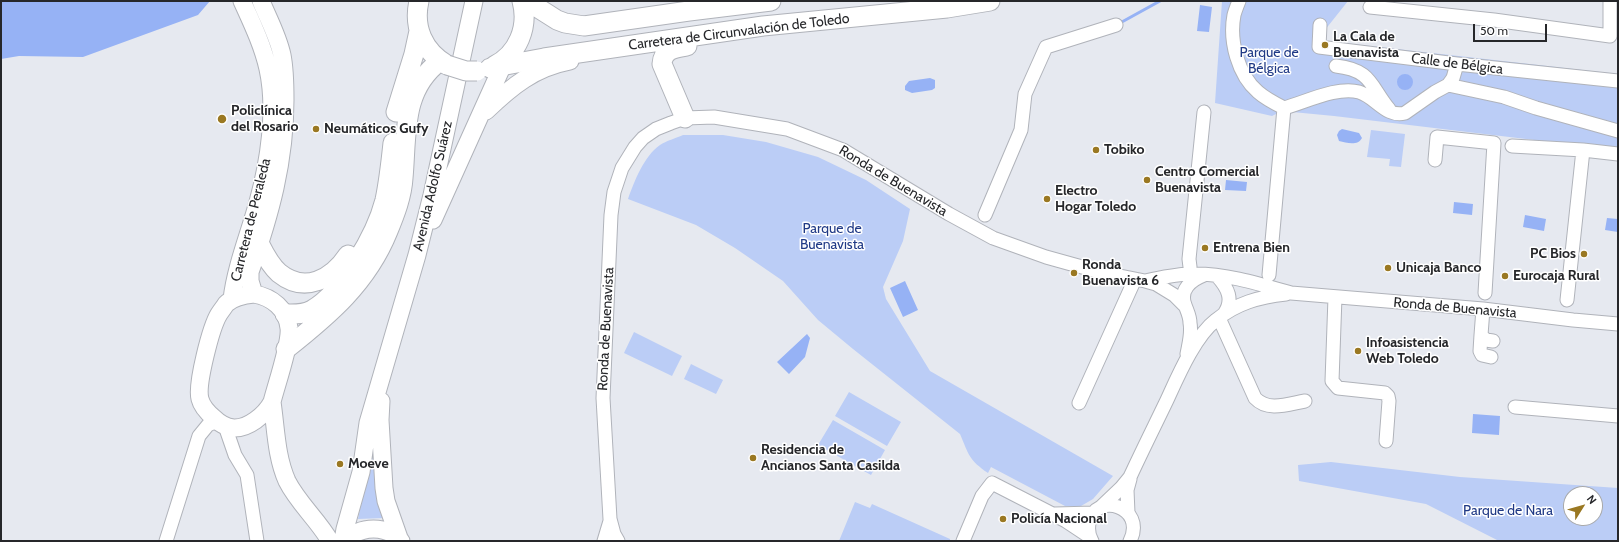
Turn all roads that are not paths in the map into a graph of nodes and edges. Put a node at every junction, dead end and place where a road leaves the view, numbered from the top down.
1 (242, 1) edge
2 (261, 1) edge
3 (420, 1) edge
4 (474, 1) edge
5 (771, 1) edge
6 (990, 1) edge
7 (1239, 1) edge
8 (1610, 1) edge
9 (524, 2) edge
10 (1413, 6) edge
11 (1370, 7) dead end
12 (795, 22) junction
13 (1320, 24) dead end
14 (1116, 25) dead end
15 (419, 31) junction
16 (652, 43) junction
17 (443, 63) junction
18 (1457, 64) junction
19 (494, 65) junction
20 (1336, 66) dead end
21 (1618, 81) edge
22 (1448, 85) junction
23 (1284, 108) junction
24 (1204, 112) dead end
25 (1392, 114) junction
26 (480, 116) junction
27 (685, 118) junction
28 (1618, 131) edge
29 (1512, 146) dead end
30 (1583, 150) junction
31 (1618, 154) edge
32 (1435, 160) dead end
33 (391, 161) junction
34 (985, 215) dead end
35 (260, 245) junction
36 (417, 255) junction
37 (1190, 267) dead end
38 (1210, 275) junction
39 (1269, 275) dead end
40 (1140, 280) junction
41 (1291, 293) junction
42 (1485, 293) dead end
43 (254, 294) junction
44 (1335, 297) junction
45 (232, 299) junction
46 (1567, 300) dead end
47 (1186, 308) junction
48 (1483, 309) junction
49 (285, 314) junction
50 (1219, 318) junction
51 (1618, 324) edge
52 (1481, 334) junction
53 (1493, 341) dead end
54 (286, 349) junction
55 (1491, 357) dead end
56 (1186, 359) junction
57 (384, 369) junction
58 (1305, 401) dead end
59 (272, 402) junction
60 (1079, 403) dead end
61 (1515, 407) dead end
62 (1618, 416) edge
63 (255, 419) junction
64 (221, 423) junction
65 (276, 440) junction
66 (1386, 442) dead end
67 (1130, 477) junction
68 (1098, 510) junction
69 (1128, 513) junction
70 (311, 514) junction
71 (1054, 514) junction
72 (610, 519) junction
73 (347, 536) edge
74 (1134, 538) edge
75 (1091, 539) edge
76 (400, 540) edge
77 (166, 541) edge
78 (257, 541) edge
79 (330, 541) edge
80 (604, 541) edge
81 (618, 541) edge
82 (963, 541) edge

1 - 45 main road, Carretera de Peraleda
2 - 35 main road, Carretera de Peraleda
3 - 15 highway
4 - 36 main road, Avenida Adolfo Suárez
5 - 9 highway, Carretera de Circunvalación de Toledo
6 - 12 highway, Carretera de Circunvalación de Toledo
7 - 23 street
8 - 10 street
9 - 19 highway, Carretera de Circunvalación de Toledo
10 - 11 street
12 - 16 highway, Carretera de Circunvalación de Toledo
12 - 27 highway
13 - 18 street, Calle de Bélgica
14 - 34 street
15 - 17 highway
15 - 33 highway
16 - 19 highway, Carretera de Circunvalación de Toledo
16 - 26 main road
17 - 19 highway, Carretera de Circunvalación de Toledo, bridge
17 - 54 highway
18 - 21 street, Calle de Bélgica
18 - 22 street
19 - 26 main road
20 - 25 street
22 - 25 street
22 - 28 street
23 - 25 street
23 - 39 street
24 - 37 street
26 - 36 main road
27 - 40 street, Ronda de Buenavista
27 - 72 street, Ronda de Buenavista
29 - 30 street
30 - 31 street
30 - 46 street
32 - 42 street
33 - 35 highway
33 - 49 highway
35 - 43 main road, Carretera de Peraleda
36 - 57 main road, Avenida Adolfo Suárez
38 - 40 street, Ronda de Buenavista
38 - 41 street, Ronda de Buenavista
38 - 47 street, Ronda de Buenavista
38 - 50 street, Ronda de Buenavista
40 - 47 street, Ronda de Buenavista
40 - 60 street
41 - 44 street, Ronda de Buenavista
41 - 50 street, Ronda de Buenavista
43 - 45 main road, Carretera de Peraleda
43 - 49 main road, Carretera de Peraleda
44 - 48 street, Ronda de Buenavista
44 - 66 street
45 - 64 main road, Carretera de Peraleda
47 - 50 street, Ronda de Buenavista
47 - 56 street, Ronda de Buenavista
48 - 51 street, Ronda de Buenavista
48 - 52 street
49 - 54 main road
50 - 56 street, Ronda de Buenavista
50 - 58 street
52 - 53 street
52 - 55 street
54 - 59 main road
56 - 67 street, Ronda de Buenavista
57 - 73 main road, Avenida Adolfo Suárez
57 - 76 main road, Avenida Adolfo Suárez
59 - 63 main road
59 - 65 main road
61 - 62 street
63 - 64 main road
63 - 65 main road
64 - 77 street
64 - 78 street
65 - 70 main road
67 - 68 street, Ronda de Buenavista
67 - 69 street, Ronda de Buenavista
68 - 69 street
68 - 71 street
68 - 75 street
69 - 74 street, Ronda de Buenavista
70 - 73 main road
70 - 79 main road
71 - 75 street
71 - 82 street
72 - 80 street, Ronda de Buenavista
72 - 81 street, Ronda de Buenavista
73 - 76 main road

